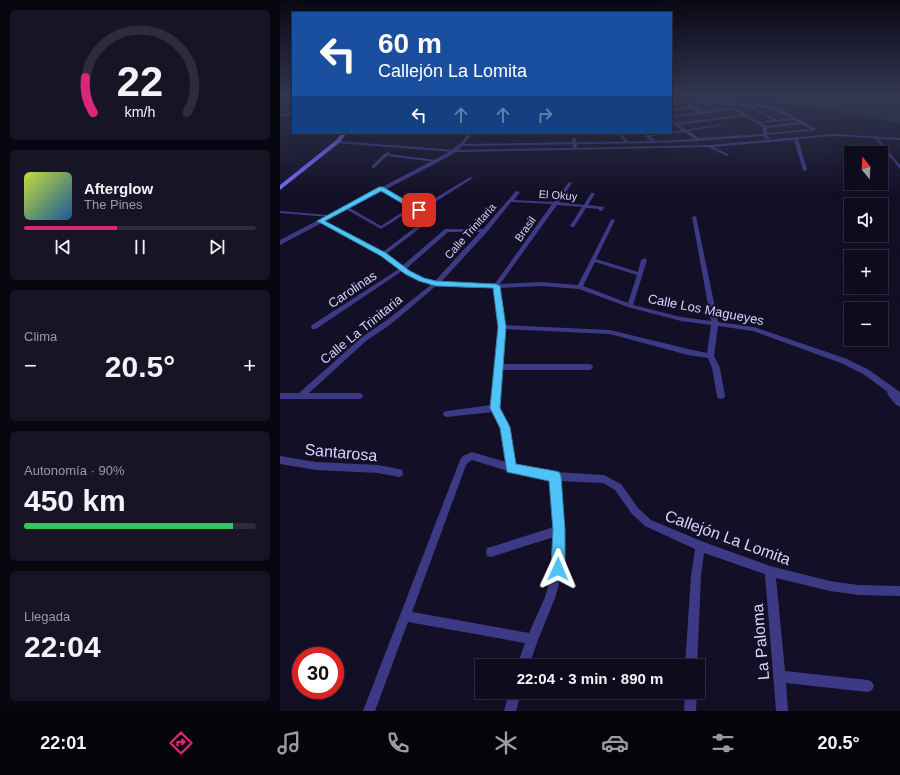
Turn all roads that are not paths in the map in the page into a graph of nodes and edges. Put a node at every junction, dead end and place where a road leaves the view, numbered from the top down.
1 (696, 129) edge
2 (765, 129) edge
3 (814, 129) edge
4 (685, 131) junction
5 (672, 133) edge
6 (341, 134) edge
7 (344, 134) edge
8 (470, 134) edge
9 (619, 134) edge
10 (646, 134) edge
11 (669, 134) edge
12 (765, 136) junction
13 (876, 138) junction
14 (796, 139) junction
15 (900, 139) edge
16 (698, 140) junction
17 (676, 141) junction
18 (771, 141) junction
19 (337, 142) junction
20 (627, 142) junction
21 (655, 142) junction
22 (575, 143) junction
23 (461, 145) junction
24 (395, 146) junction
25 (709, 146) junction
26 (662, 147) junction
27 (328, 148) junction
28 (454, 151) junction
29 (385, 155) junction
30 (727, 155) dead end
31 (436, 161) junction
32 (373, 167) dead end
33 (900, 168) edge
34 (805, 170) dead end
35 (471, 178) dead end
36 (570, 183) dead end
37 (281, 185) edge
38 (381, 189) junction
39 (518, 192) dead end
40 (593, 194) dead end
41 (510, 201) junction
42 (555, 203) junction
43 (413, 206) junction
44 (586, 206) junction
45 (346, 208) junction
46 (601, 210) dead end
47 (280, 212) edge
48 (330, 216) junction
49 (694, 217) dead end
50 (429, 219) dead end
51 (613, 220) dead end
52 (320, 221) junction
53 (572, 226) dead end
54 (485, 231) junction
55 (280, 243) edge
56 (383, 254) junction
57 (593, 260) junction
58 (644, 260) dead end
59 (402, 269) junction
60 (639, 274) junction
61 (436, 283) junction
62 (496, 286) junction
63 (580, 287) junction
64 (630, 306) junction
65 (715, 323) junction
66 (314, 327) dead end
67 (502, 327) junction
68 (710, 356) junction
69 (498, 367) junction
70 (589, 367) dead end
71 (882, 382) junction
72 (302, 395) junction
73 (280, 396) edge
74 (359, 396) dead end
75 (721, 396) dead end
76 (900, 396) edge
77 (900, 404) edge
78 (495, 408) junction
79 (447, 414) dead end
80 (280, 460) edge
81 (511, 468) junction
82 (400, 473) dead end
83 (555, 476) junction
84 (559, 530) junction
85 (700, 546) junction
86 (491, 552) dead end
87 (770, 571) junction
88 (900, 591) edge
89 (405, 616) junction
90 (532, 639) junction
91 (525, 659) edge
92 (691, 659) edge
93 (779, 676) junction
94 (868, 686) dead end
95 (513, 699) edge
96 (690, 699) edge
97 (369, 711) edge
98 (510, 711) edge
99 (690, 711) edge
100 (782, 711) edge

1 - 4 street
2 - 12 street
3 - 12 street
4 - 5 street
4 - 16 street
6 - 27 main road
7 - 19 main road
8 - 23 street
9 - 20 street
10 - 21 street
11 - 17 street
12 - 16 street
12 - 18 street
13 - 14 street
13 - 15 street
13 - 33 street
14 - 18 street
14 - 34 street
16 - 17 street
16 - 25 street
17 - 21 street
18 - 25 street
19 - 24 street
19 - 27 main road
20 - 21 street
20 - 22 street
21 - 26 street
22 - 23 street
22 - 26 street
22 - 28 street
23 - 28 street
24 - 28 street
24 - 29 street
25 - 26 street
25 - 30 street
27 - 37 main road
28 - 31 street
29 - 31 street
29 - 32 street
31 - 38 street
35 - 43 street
36 - 42 street, Brasil
38 - 43 street
38 - 45 street
39 - 41 street, Calle Trinitaria
40 - 44 street
41 - 42 street, El Okuy
41 - 54 street, Calle Trinitaria
42 - 44 street, El Okuy
42 - 62 street, Brasil
43 - 45 street
44 - 46 street, El Okuy
44 - 53 street
45 - 48 street
47 - 48 street
48 - 52 street
49 - 65 street
50 - 56 street
51 - 57 street
52 - 55 street
52 - 56 street, Calle Los Magueyes
54 - 59 street, Carolinas
54 - 61 street, Calle Trinitaria
56 - 59 street, Calle Los Magueyes
57 - 60 street
57 - 63 street
58 - 60 street
59 - 61 street, Calle Los Magueyes
59 - 66 street, Carolinas
60 - 64 street
61 - 62 street, Calle Los Magueyes
61 - 72 street, Calle La Trinitaria
62 - 63 street, Calle Los Magueyes
62 - 67 street
63 - 64 street, Calle Los Magueyes
64 - 65 street, Calle Los Magueyes
65 - 68 street
65 - 71 street, Calle Los Magueyes
67 - 68 street
67 - 69 street
68 - 75 street
69 - 70 street
69 - 78 street
71 - 76 street
71 - 77 street
72 - 73 street
72 - 74 street
78 - 79 street
78 - 81 street
80 - 82 street, Santarosa
81 - 83 street, Callejón La Lomita
81 - 89 street, Callejón La Lomita
83 - 84 street
83 - 85 street, Callejón La Lomita
84 - 86 street
84 - 90 street
85 - 87 street, Callejón La Lomita
85 - 92 street
87 - 88 street, Callejón La Lomita
87 - 93 street, La Paloma
89 - 90 street
89 - 97 street, Callejón La Lomita
90 - 91 street
93 - 94 street
93 - 100 street, La Paloma
95 - 98 street
96 - 99 street

